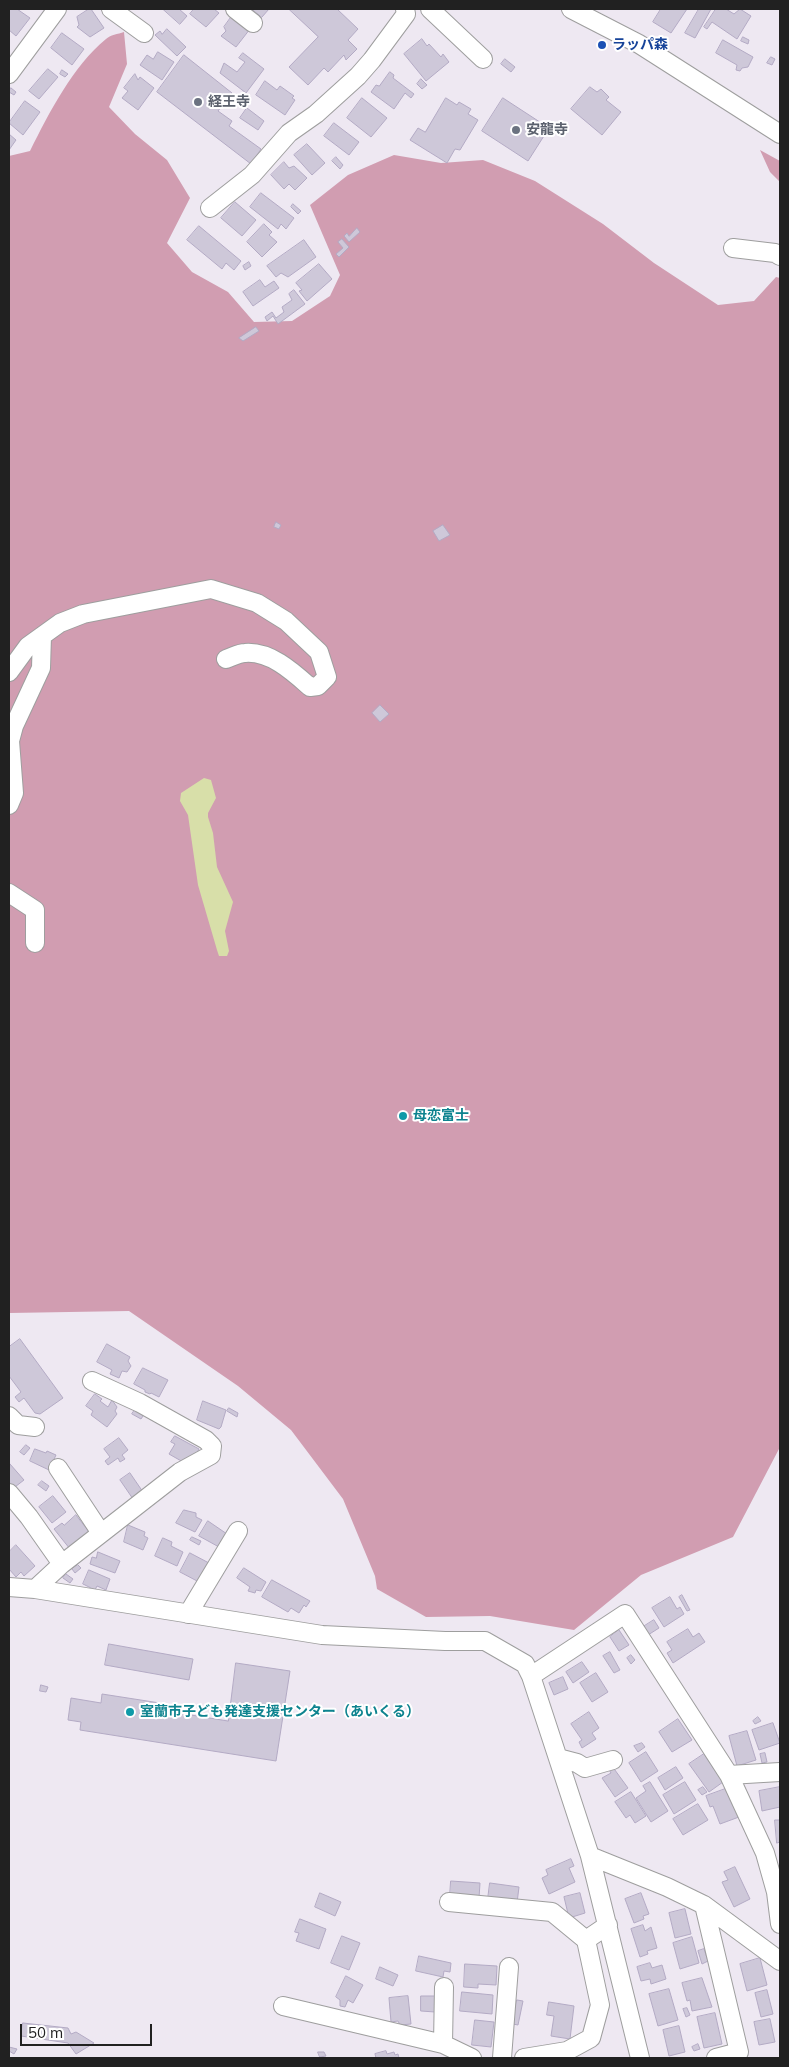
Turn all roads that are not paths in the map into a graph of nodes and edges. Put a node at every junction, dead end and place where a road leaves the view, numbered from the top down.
1 (57, 9) edge
2 (111, 9) edge
3 (235, 9) edge
4 (405, 9) edge
5 (430, 9) edge
6 (571, 9) edge
7 (253, 23) dead end
8 (144, 33) dead end
9 (483, 59) dead end
10 (9, 74) edge
11 (780, 134) edge
12 (210, 208) dead end
13 (733, 248) dead end
14 (780, 256) edge
15 (42, 636) junction
16 (226, 659) dead end
17 (9, 672) edge
18 (9, 805) edge
19 (9, 893) edge
20 (35, 943) dead end
21 (92, 1381) dead end
22 (9, 1416) edge
23 (35, 1427) dead end
24 (58, 1468) dead end
25 (9, 1493) edge
26 (238, 1531) dead end
27 (101, 1534) junction
28 (62, 1564) junction
29 (9, 1587) edge
30 (34, 1589) junction
31 (188, 1614) junction
32 (531, 1676) junction
33 (558, 1758) junction
34 (613, 1760) dead end
35 (780, 1772) edge
36 (729, 1775) junction
37 (773, 1853) edge
38 (590, 1856) junction
39 (449, 1902) dead end
40 (704, 1905) junction
41 (780, 1924) edge
42 (608, 1925) junction
43 (586, 1940) junction
44 (780, 1961) edge
45 (509, 1967) dead end
46 (444, 1987) dead end
47 (283, 2006) dead end
48 (443, 2044) junction
49 (472, 2058) edge
50 (502, 2058) edge
51 (524, 2058) edge
52 (640, 2058) edge
53 (716, 2058) edge

1 - 10 street
2 - 8 street
3 - 7 street
4 - 12 street
5 - 9 street
6 - 11 street
13 - 14 street
15 - 16 street
15 - 17 street
15 - 18 street
19 - 20 street
21 - 27 street
22 - 23 street
24 - 27 street
25 - 28 street
26 - 31 street
27 - 28 street
28 - 30 street
29 - 30 street
30 - 31 street
31 - 32 street
32 - 33 street
32 - 36 street
33 - 34 street
33 - 38 street
35 - 36 street
36 - 37 street
37 - 41 street
38 - 40 street
38 - 42 street
39 - 43 street
40 - 44 street
40 - 53 street
42 - 43 street
42 - 52 street
43 - 51 street
45 - 50 street
46 - 48 street
47 - 48 street
48 - 49 street

